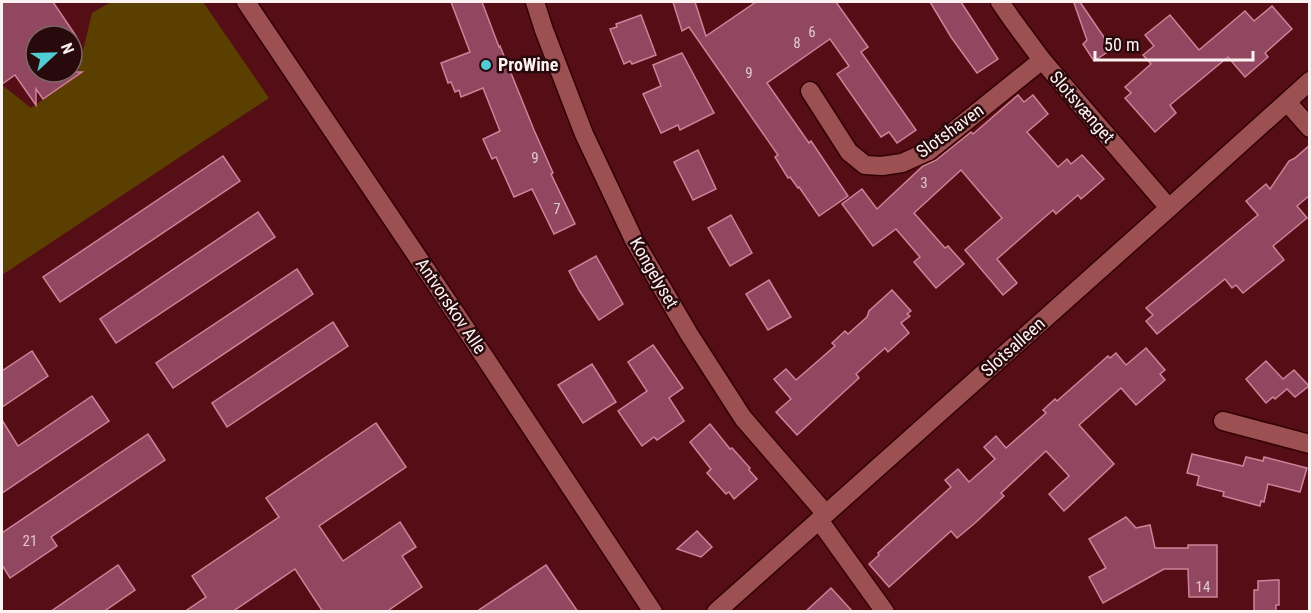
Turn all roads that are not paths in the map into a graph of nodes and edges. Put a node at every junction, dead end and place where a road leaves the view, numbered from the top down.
1 (246, 2) edge
2 (535, 2) edge
3 (1000, 2) edge
4 (1042, 60) junction
5 (1310, 81) edge
6 (810, 90) dead end
7 (1287, 102) junction
8 (1310, 128) edge
9 (1169, 208) junction
10 (1223, 421) dead end
11 (1310, 444) edge
12 (822, 516) junction
13 (653, 612) edge
14 (716, 612) edge
15 (885, 612) edge

1 - 13 street, Antvorskov Alle
2 - 12 street, Kongelyset
3 - 4 street, Slotsvænget
4 - 6 street, Slotshaven
4 - 9 street, Slotsvænget
5 - 7 street, Slotsalleen
7 - 8 street
7 - 9 street, Slotsalleen
9 - 12 street, Slotsalleen
10 - 11 street
12 - 14 street, Slotsalleen
12 - 15 street, Kongelyset

